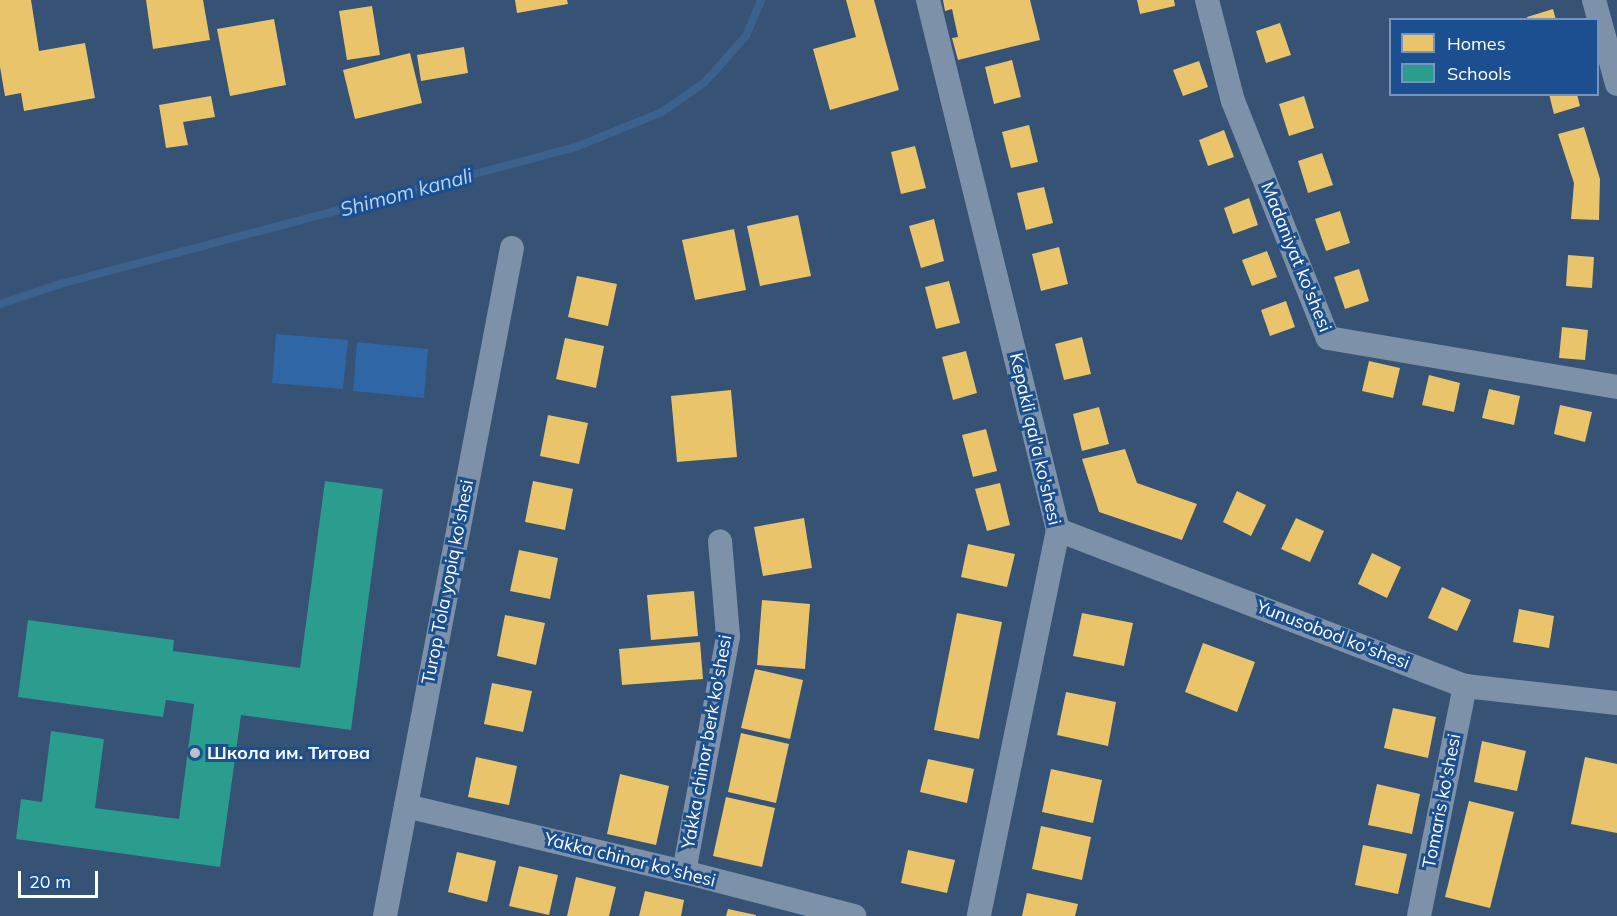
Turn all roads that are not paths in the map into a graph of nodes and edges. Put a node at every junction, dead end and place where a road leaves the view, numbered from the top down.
1 (928, 0) edge
2 (1207, 0) edge
3 (1594, 0) edge
4 (1599, 18) edge
5 (1599, 18) edge
6 (1617, 84) edge
7 (512, 248) dead end
8 (1617, 387) edge
9 (1058, 530) junction
10 (720, 541) dead end
11 (1466, 686) junction
12 (1617, 703) edge
13 (406, 806) junction
14 (684, 872) junction
15 (385, 916) edge
16 (854, 916) edge
17 (979, 916) edge
18 (1419, 916) edge

1 - 9 street, Kepakli qal'a ko'shesi
2 - 8 street, Madaniyat ko'shesi
3 - 4 street
5 - 6 street
7 - 13 street, Turop Tola yopiq ko'shesi
9 - 11 street, Yunusobod ko'shesi
9 - 17 street, Kepakli qal'a ko'shesi
10 - 14 street, Yakka chinor berk ko'shesi
11 - 12 street, Yunusobod ko'shesi
11 - 18 street, Tomaris ko'shesi
13 - 14 street, Yakka chinor ko'shesi
13 - 15 street, Turop Tola yopiq ko'shesi
14 - 16 street, Yakka chinor ko'shesi

